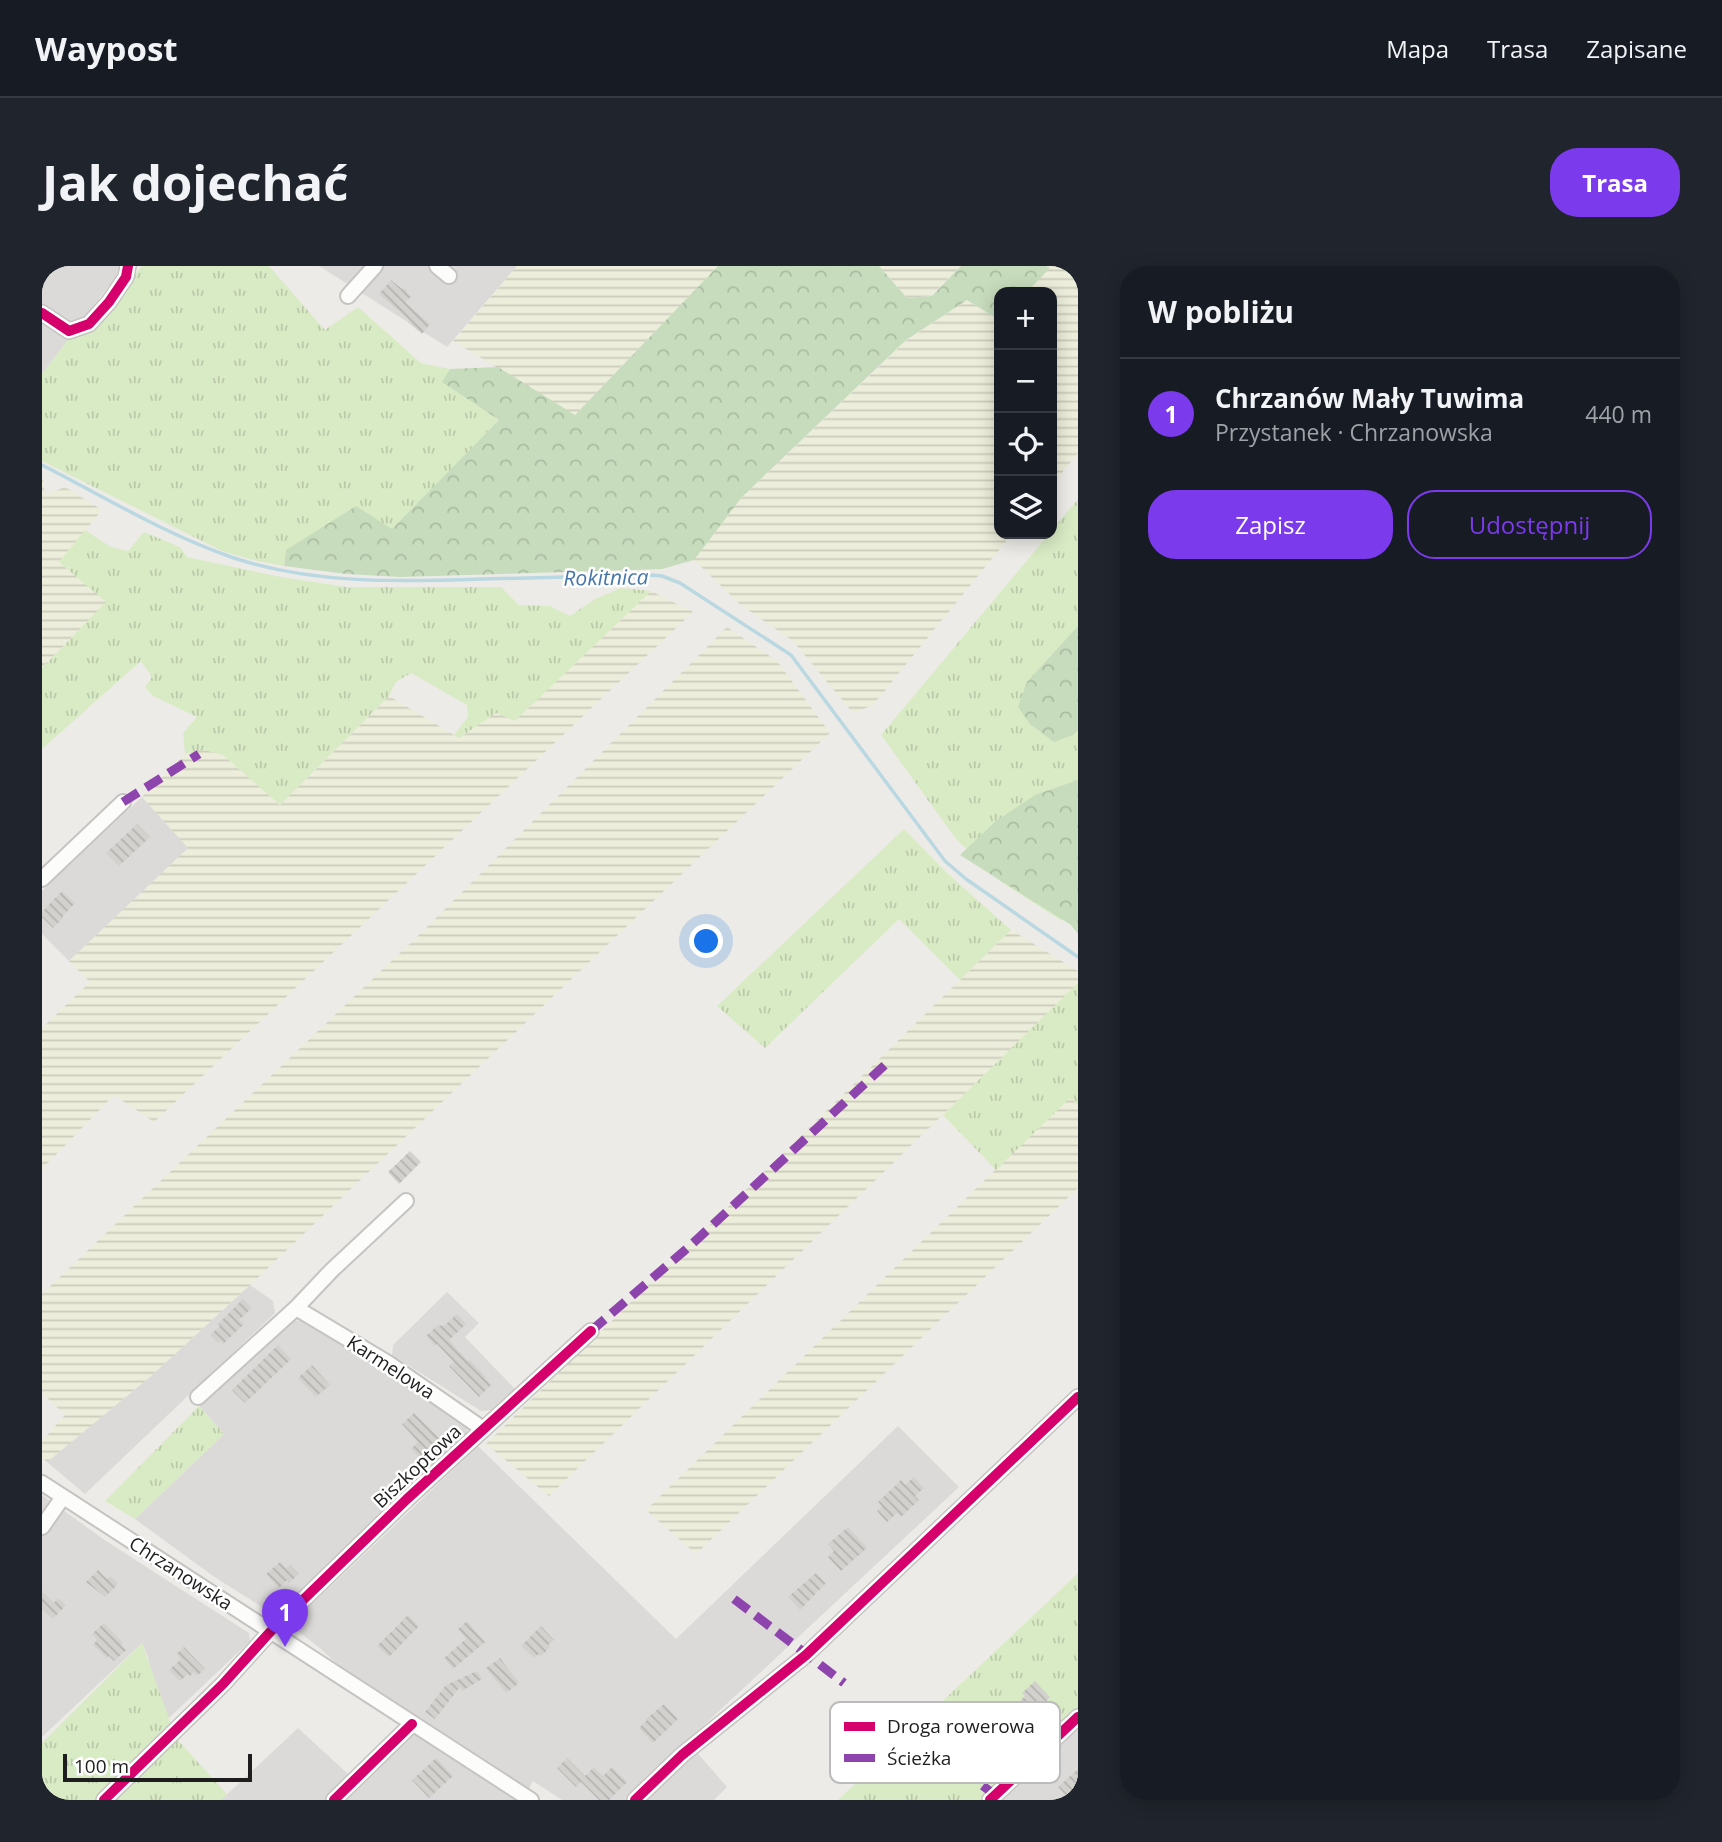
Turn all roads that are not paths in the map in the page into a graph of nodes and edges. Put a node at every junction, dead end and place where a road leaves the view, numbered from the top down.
1 (128, 266) edge
2 (375, 266) edge
3 (348, 296) dead end
4 (42, 313) edge
5 (123, 802) dead end
6 (42, 879) edge
7 (406, 1201) dead end
8 (296, 1308) junction
9 (591, 1331) dead end
10 (198, 1397) dead end
11 (1078, 1397) edge
12 (483, 1429) junction
13 (42, 1483) edge
14 (63, 1497) junction
15 (42, 1527) edge
16 (271, 1631) junction
17 (1078, 1717) edge
18 (412, 1724) junction
19 (1060, 1734) edge
20 (1008, 1783) edge
21 (525, 1799) edge
22 (104, 1800) edge
23 (334, 1800) edge
24 (635, 1800) edge
25 (990, 1800) edge

1 - 4 street
2 - 3 street
5 - 6 street
7 - 8 street
8 - 10 street
8 - 12 street, Karmelowa
9 - 12 street, Biszkoptowa
11 - 24 street
12 - 16 street, Biszkoptowa
13 - 14 street, Chrzanowska
14 - 15 street
14 - 16 street, Chrzanowska
16 - 18 street, Chrzanowska
16 - 22 street, Biszkoptowa
17 - 19 street
18 - 21 street, Chrzanowska
18 - 23 street
20 - 25 street

